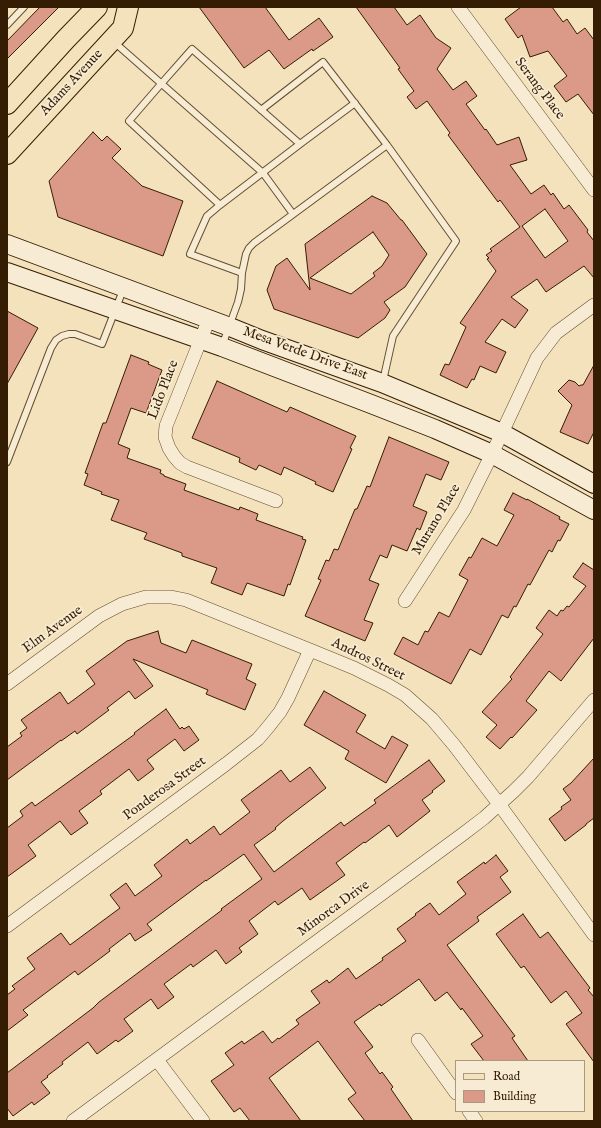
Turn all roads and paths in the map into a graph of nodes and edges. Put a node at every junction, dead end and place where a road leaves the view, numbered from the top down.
1 (97, 7) edge
2 (128, 7) edge
3 (458, 7) edge
4 (23, 8) edge
5 (7, 25) edge
6 (111, 40) junction
7 (161, 84) junction
8 (355, 103) junction
9 (7, 104) edge
10 (261, 110) junction
11 (300, 144) junction
12 (387, 145) junction
13 (7, 154) edge
14 (263, 173) junction
15 (594, 190) edge
16 (220, 205) junction
17 (293, 214) junction
18 (7, 244) edge
19 (7, 272) edge
20 (242, 274) junction
21 (124, 288) junction
22 (594, 305) edge
23 (115, 310) junction
24 (209, 319) junction
25 (230, 327) junction
26 (200, 340) junction
27 (222, 347) junction
28 (382, 383) junction
29 (502, 433) junction
30 (492, 454) junction
31 (7, 462) edge
32 (594, 484) edge
33 (276, 501) dead end
34 (594, 510) edge
35 (405, 601) dead end
36 (99, 616) joint
37 (310, 650) junction
38 (7, 684) edge
39 (594, 700) edge
40 (499, 804) junction
41 (7, 926) edge
42 (594, 935) edge
43 (418, 1040) dead end
44 (157, 1060) junction
45 (455, 1092) edge
46 (470, 1112) edge
47 (73, 1121) edge
48 (203, 1121) edge
49 (476, 1121) edge

1 - 9 main road
2 - 6 main road, Adams Avenue
3 - 15 street, Serang Place
4 - 5 lane
6 - 7 lane
6 - 13 main road, Adams Avenue
7 - 10 lane
7 - 14 lane
7 - 16 lane
8 - 10 lane
8 - 11 lane
8 - 12 lane
10 - 11 lane
11 - 14 lane
12 - 17 lane
12 - 28 lane
14 - 16 lane
14 - 17 lane
16 - 20 lane
17 - 20 lane
18 - 21 street, Mesa Verde Drive East
19 - 23 street, Mesa Verde Drive East
20 - 25 lane
21 - 23 lane
21 - 24 street, Mesa Verde Drive East
22 - 29 street
23 - 26 street, Mesa Verde Drive East
23 - 31 lane
24 - 25 street, Mesa Verde Drive East
24 - 26 street, Lido Place
25 - 27 lane
25 - 28 street, Mesa Verde Drive East
26 - 27 street, Mesa Verde Drive East
26 - 33 street, Lido Place
27 - 30 street, Mesa Verde Drive East
28 - 29 street, Mesa Verde Drive East
29 - 30 street
29 - 32 street, Mesa Verde Drive East
30 - 34 street, Mesa Verde Drive East
30 - 35 street, Murano Place
36 - 37 street, Andros Street
36 - 38 street, Elm Avenue
37 - 40 street, Andros Street
37 - 41 street, Ponderosa Street
39 - 40 street, Minorca Drive
40 - 42 street, Andros Street
40 - 44 street, Minorca Drive
43 - 45 street
44 - 47 street, Minorca Drive
44 - 48 street
46 - 49 street

